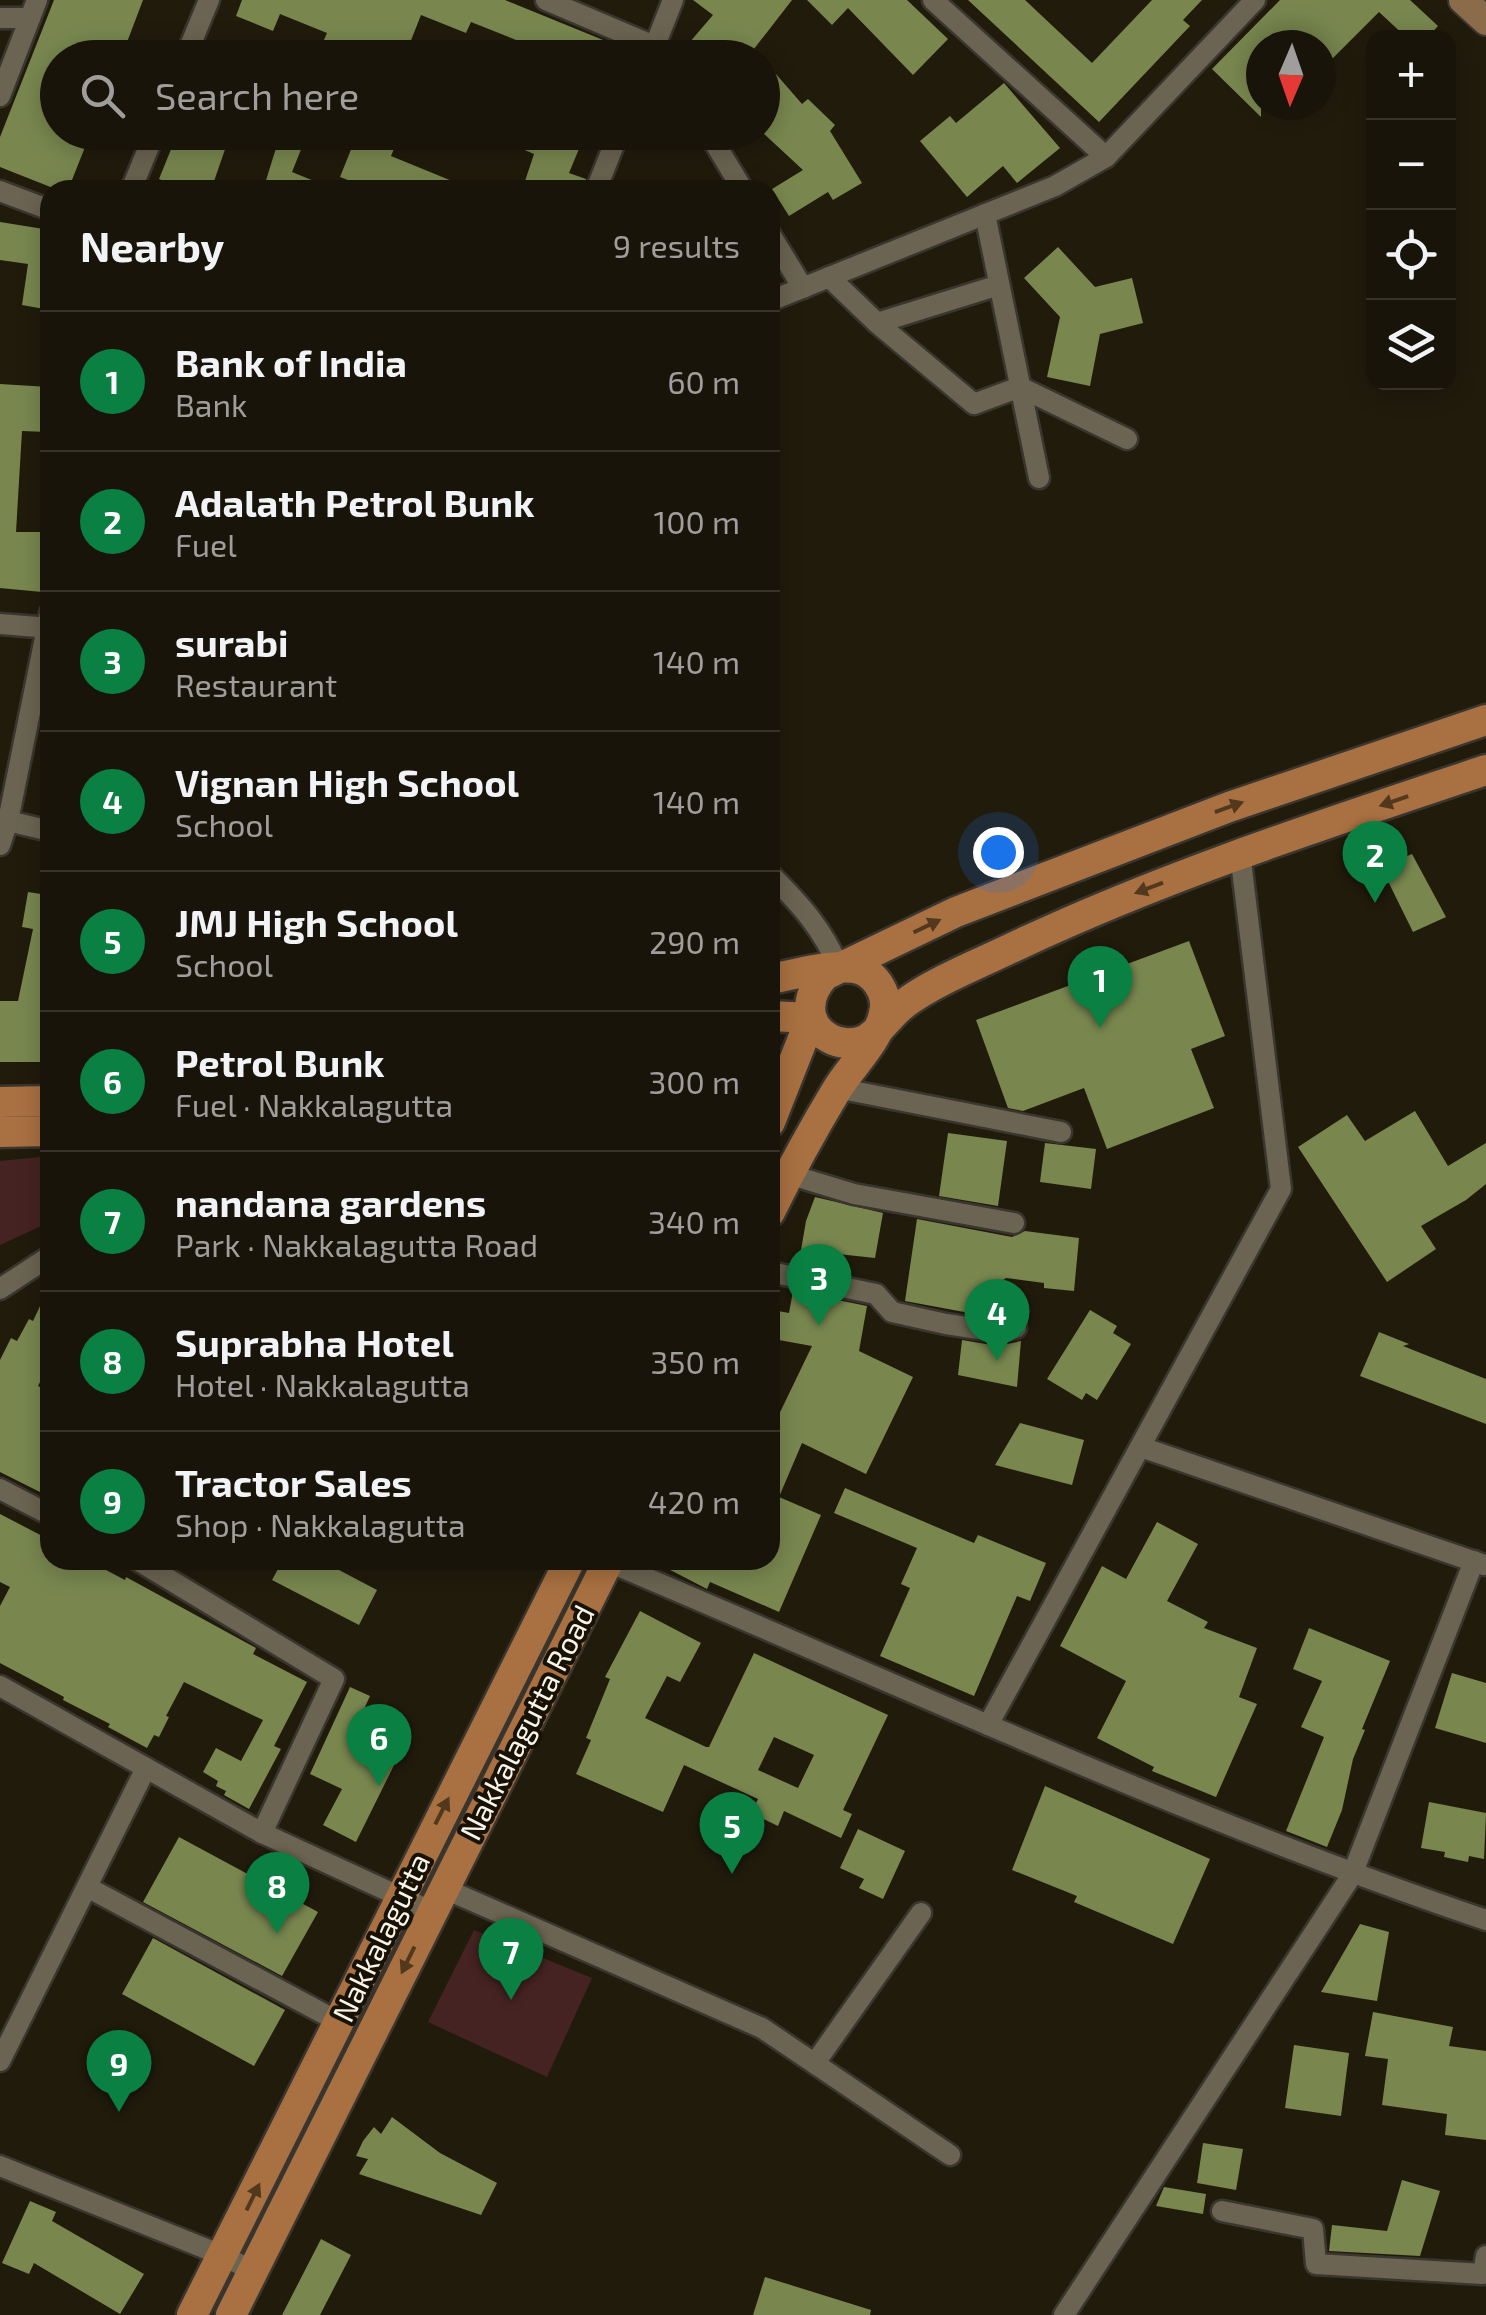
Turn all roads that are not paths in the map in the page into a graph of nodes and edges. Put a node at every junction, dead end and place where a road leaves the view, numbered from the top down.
1 (209, 0) edge
2 (546, 0) edge
3 (674, 0) edge
4 (933, 0) edge
5 (1255, 0) edge
6 (1463, 0) edge
7 (33, 9) edge
8 (0, 18) edge
9 (1486, 22) edge
10 (192, 40) edge
11 (627, 40) edge
12 (660, 40) edge
13 (0, 96) edge
14 (147, 150) edge
15 (611, 150) edge
16 (719, 150) edge
17 (1106, 157) junction
18 (135, 180) edge
19 (600, 180) edge
20 (737, 180) edge
21 (0, 191) edge
22 (40, 206) edge
23 (985, 214) junction
24 (780, 250) edge
25 (829, 278) junction
26 (1000, 285) junction
27 (803, 288) junction
28 (780, 298) edge
29 (877, 323) junction
30 (1020, 387) junction
31 (1128, 439) dead end
32 (1040, 478) dead end
33 (40, 623) edge
34 (0, 624) edge
35 (40, 666) edge
36 (1486, 720) edge
37 (1486, 770) edge
38 (8, 821) junction
39 (40, 829) edge
40 (0, 845) edge
41 (1240, 853) junction
42 (780, 884) edge
43 (839, 968) junction
44 (780, 978) edge
45 (780, 1016) edge
46 (811, 1018) junction
47 (876, 1031) junction
48 (838, 1088) junction
49 (780, 1097) edge
50 (40, 1101) edge
51 (0, 1102) edge
52 (40, 1131) edge
53 (0, 1132) edge
54 (1061, 1132) dead end
55 (788, 1174) junction
56 (780, 1191) edge
57 (1014, 1223) dead end
58 (40, 1263) edge
59 (780, 1274) edge
60 (0, 1289) edge
61 (1016, 1328) dead end
62 (1141, 1447) junction
63 (0, 1489) edge
64 (40, 1510) edge
65 (1480, 1563) edge
66 (154, 1570) edge
67 (565, 1570) edge
68 (602, 1570) edge
69 (628, 1570) edge
70 (0, 1686) edge
71 (988, 1725) junction
72 (146, 1768) junction
73 (262, 1833) junction
74 (1352, 1875) junction
75 (86, 1887) junction
76 (399, 1896) junction
77 (437, 1899) junction
78 (921, 1913) dead end
79 (1486, 1920) edge
80 (339, 2022) junction
81 (0, 2061) edge
82 (815, 2063) junction
83 (950, 2155) dead end
84 (0, 2166) edge
85 (1222, 2210) dead end
86 (224, 2256) junction
87 (1486, 2256) edge
88 (254, 2272) junction
89 (192, 2315) edge
90 (231, 2315) edge
91 (1064, 2315) edge

1 - 10 street
2 - 11 street
3 - 12 street
4 - 17 street
5 - 17 street
6 - 9 main road
7 - 8 street
7 - 13 street
14 - 18 street
15 - 19 street
16 - 20 street
17 - 23 street
21 - 22 street
23 - 25 street
23 - 26 street
24 - 27 street
25 - 27 street
25 - 29 street
26 - 29 street
26 - 30 street
27 - 28 street
29 - 30 street
30 - 31 street
30 - 32 street
33 - 34 street
35 - 38 street
43 -> 36 main road
37 -> 41 main road
38 - 39 street
38 - 40 street
41 -> 47 main road
41 - 62 street
42 - 43 street
43 - 44 main road
43 - 46 main road
43 - 47 main road
45 - 46 main road
46 - 47 main road
46 - 49 main road
47 - 48 main road
48 - 54 street
48 - 55 main road
50 - 51 main road
52 - 53 main road
55 - 56 main road
55 - 57 street
58 - 60 street
59 - 61 street
62 - 65 street
62 - 71 street
63 - 64 street
65 - 74 street
66 - 73 street
76 -> 67 main road, Nakkalagutta
68 - 77 main road, Nakkalagutta Road
69 - 71 street
70 - 72 street
71 - 74 street
72 - 73 street
72 - 75 street
73 - 76 street
74 - 79 street
74 - 91 street
75 - 80 street
75 - 81 street
76 - 77 street
76 - 80 main road, Nakkalagutta
77 - 82 street
77 -> 88 main road, Nakkalagutta Road
78 - 82 street
86 -> 80 main road, Nakkalagutta
82 - 83 street
84 - 86 street
85 - 87 street
86 - 88 street
86 - 89 main road, Nakkalagutta
88 - 90 main road, Nakkalagutta Road

